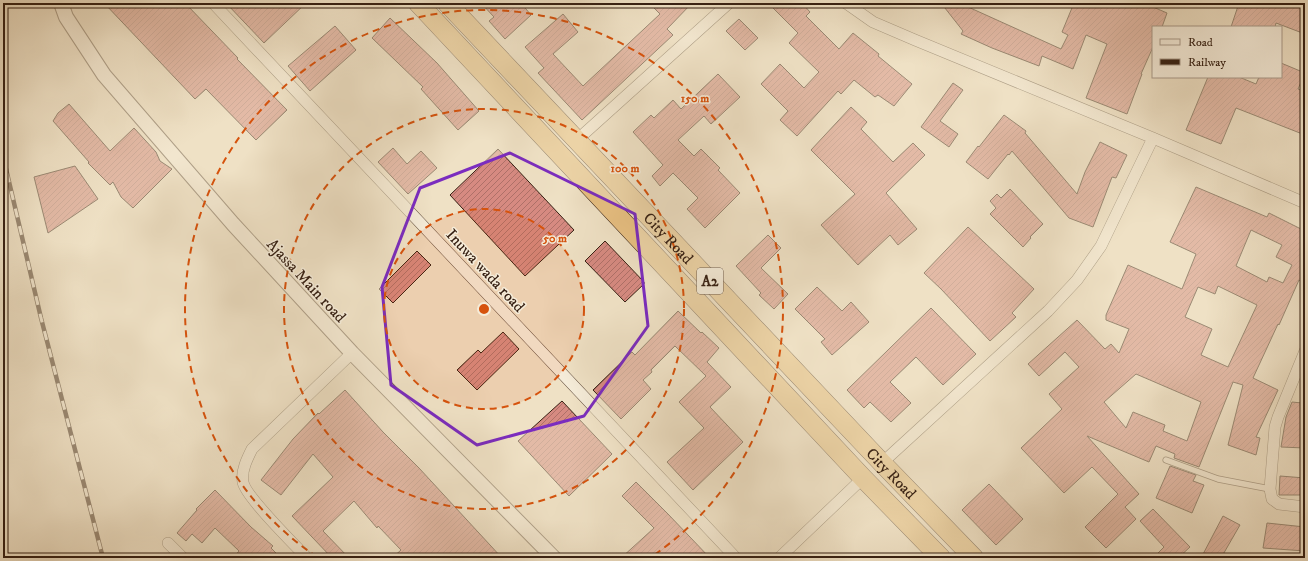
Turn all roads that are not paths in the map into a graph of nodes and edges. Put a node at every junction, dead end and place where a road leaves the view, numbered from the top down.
1 (61, 3) edge
2 (213, 3) edge
3 (418, 3) edge
4 (447, 3) edge
5 (729, 3) edge
6 (846, 3) edge
7 (1153, 138) junction
8 (577, 140) junction
9 (1305, 203) edge
10 (1305, 351) edge
11 (352, 353) junction
12 (1166, 460) dead end
13 (882, 463) junction
14 (863, 478) junction
15 (1270, 489) junction
16 (1305, 506) edge
17 (168, 543) dead end
18 (183, 558) edge
19 (307, 558) edge
20 (554, 558) edge
21 (736, 558) edge
22 (779, 558) edge
23 (941, 558) edge
24 (974, 558) edge

1 - 11 street, Ajassa Main road
2 - 21 street, Inuwa wada road
3 - 14 highway, City Road / A2
4 - 8 highway, City Road / A2
5 - 8 street
6 - 7 street
7 - 9 street
7 - 13 street
8 - 13 highway, City Road / A2
10 - 15 street
11 - 19 street
11 - 20 street, Ajassa Main road
12 - 15 lane
13 - 24 highway, City Road / A2
14 - 22 street
14 - 23 highway, City Road / A2
15 - 16 street
17 - 18 street

